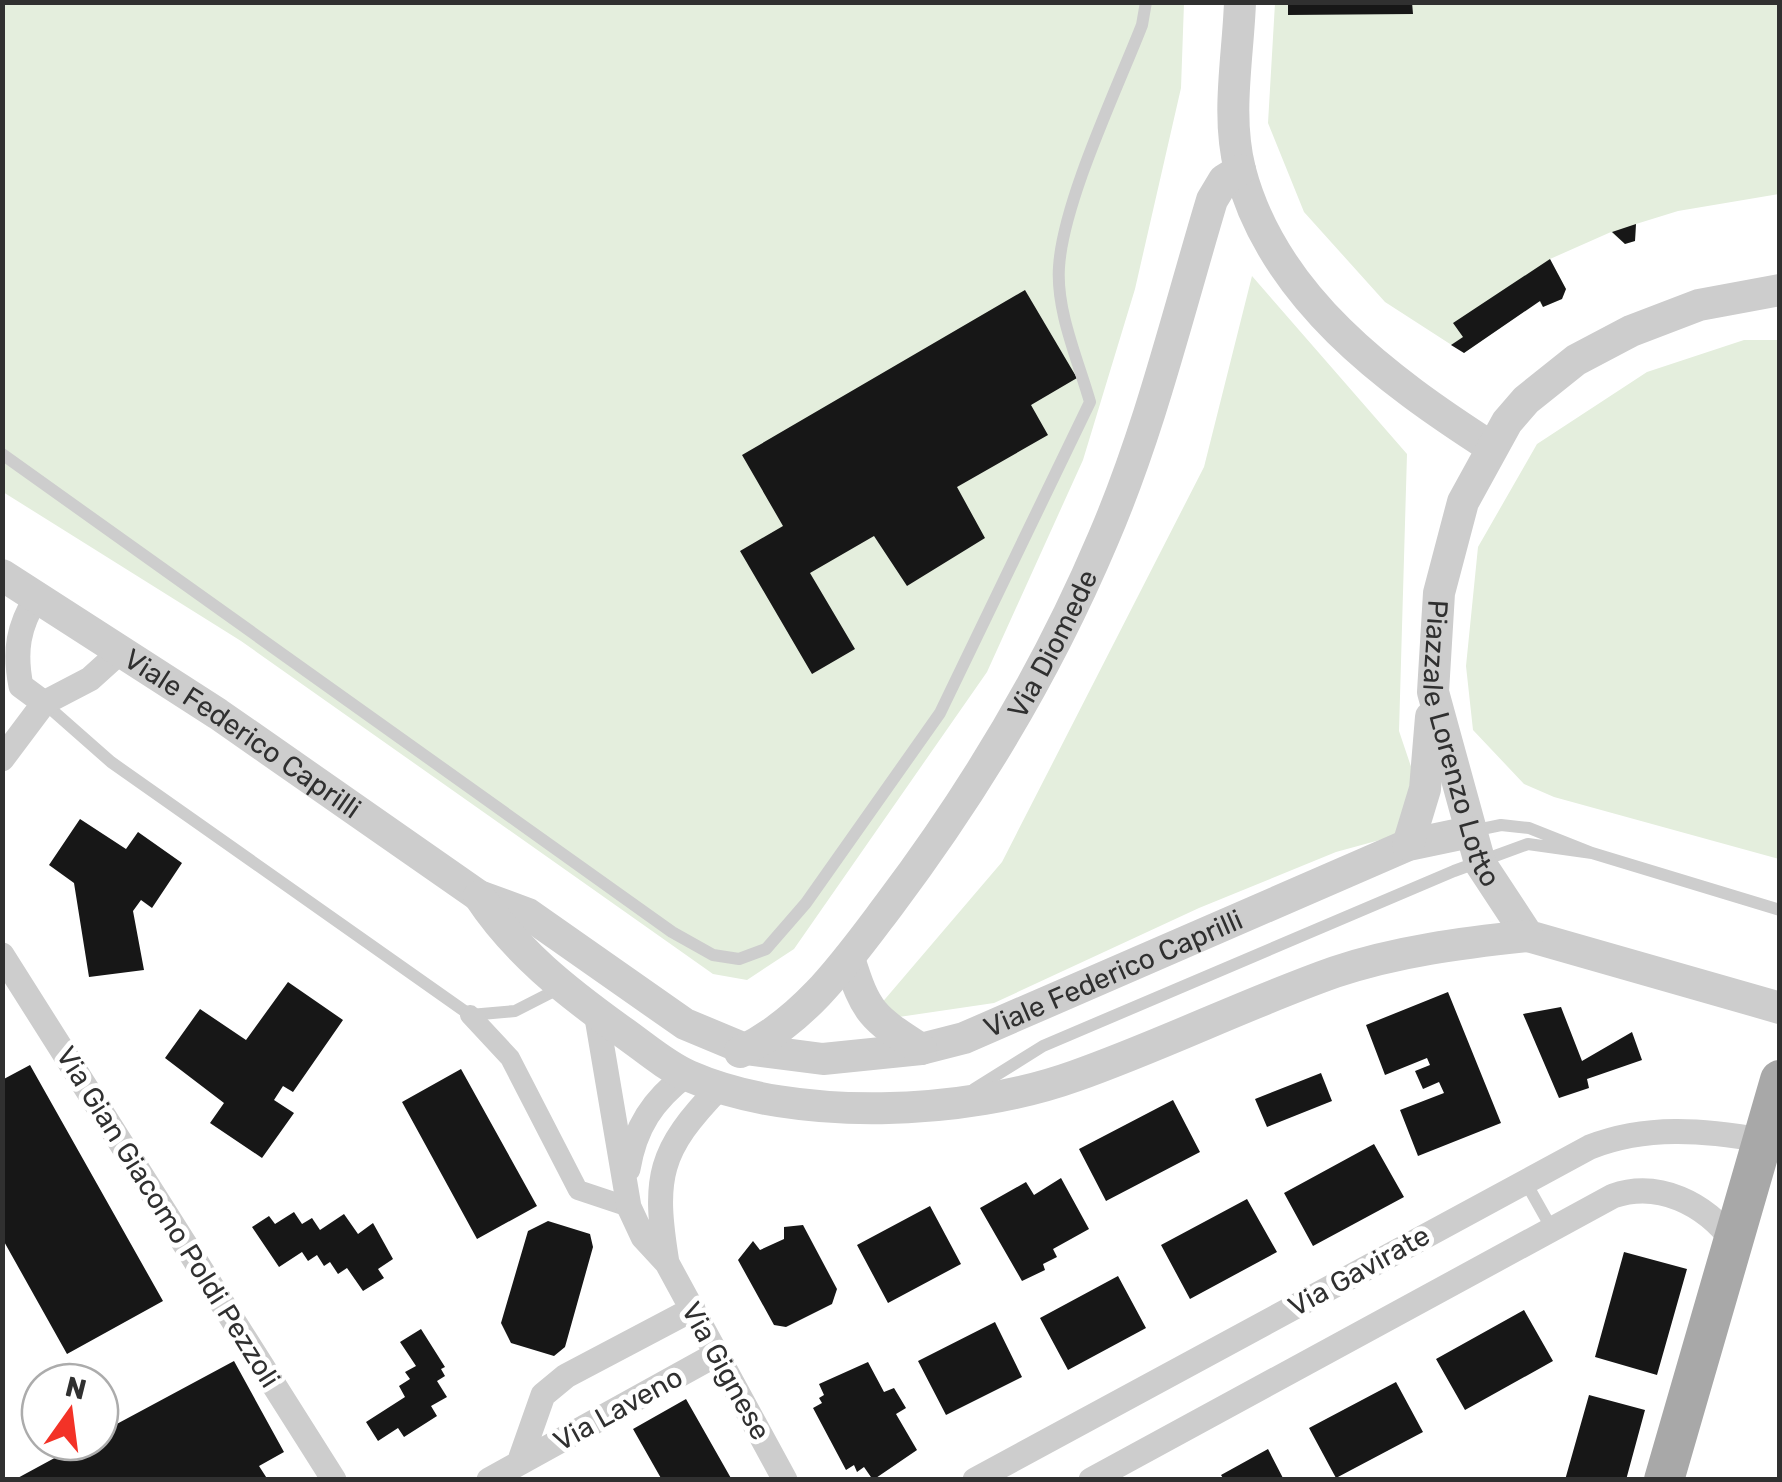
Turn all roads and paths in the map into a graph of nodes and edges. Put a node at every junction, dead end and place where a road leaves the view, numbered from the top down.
1 (1146, 2) edge
2 (1240, 2) edge
3 (1240, 170) junction
4 (1780, 290) edge
5 (1490, 447) junction
6 (2, 454) edge
7 (2, 575) edge
8 (36, 596) junction
9 (122, 650) junction
10 (12, 683) edge
11 (1433, 692) junction
12 (44, 702) junction
13 (5, 748) edge
14 (1470, 832) junction
15 (1408, 845) junction
16 (1592, 853) junction
17 (1480, 863) junction
18 (479, 896) junction
19 (1780, 910) edge
20 (1528, 936) junction
21 (2, 955) edge
22 (849, 958) junction
23 (562, 987) junction
24 (1780, 1008) edge
25 (596, 1012) junction
26 (470, 1015) junction
27 (921, 1049) junction
28 (744, 1050) junction
29 (686, 1075) junction
30 (1780, 1080) edge
31 (720, 1088) junction
32 (952, 1103) junction
33 (1762, 1140) junction
34 (627, 1178) junction
35 (1525, 1180) junction
36 (629, 1207) junction
37 (1552, 1229) junction
38 (1733, 1241) junction
39 (667, 1263) junction
40 (692, 1309) junction
41 (717, 1354) junction
42 (519, 1463) junction
43 (334, 1480) edge
44 (489, 1480) edge
45 (785, 1480) edge
46 (976, 1480) edge
47 (1091, 1480) edge
48 (1664, 1480) edge

1 - 6 lane
2 - 3 street
3 - 5 street
3 - 22 street, Via Diomede
4 - 5 street, Piazzale Lorenzo Lotto
5 - 11 street, Piazzale Lorenzo Lotto
7 - 8 street, Viale Federico Caprilli
8 - 9 street, Viale Federico Caprilli
8 - 10 street
9 - 12 street
9 - 18 street, Viale Federico Caprilli
10 - 12 street
11 - 14 street, Piazzale Lorenzo Lotto
11 - 15 street
12 - 13 street
12 - 26 lane
14 - 15 street, Viale Federico Caprilli
14 - 16 lane
14 - 17 street, Piazzale Lorenzo Lotto
15 - 27 street, Viale Federico Caprilli
16 - 17 lane, Viale Federico Caprilli
16 - 19 lane
17 - 20 street, Piazzale Lorenzo Lotto
17 - 32 lane, Viale Federico Caprilli
18 - 23 street, Viale Federico Caprilli
18 - 28 street, Viale Federico Caprilli
20 - 24 street
20 - 32 street, Viale Federico Caprilli
21 - 43 street, Via Gian Giacomo Poldi Pezzoli
22 - 27 street
22 - 28 street, Via Diomede
23 - 25 street, Viale Federico Caprilli
23 - 26 lane
25 - 29 street, Viale Federico Caprilli
25 - 34 street, Via Gignese
26 - 36 street
27 - 28 street, Viale Federico Caprilli
28 - 29 street, Viale Federico Caprilli
28 - 31 street
29 - 31 street, Viale Federico Caprilli
29 - 34 street, Via Gignese
30 - 33 main road
31 - 32 street, Viale Federico Caprilli
31 - 39 street, Via Gignese
33 - 35 street, Via Gavirate
33 - 38 main road
34 - 36 street, Via Gignese
35 - 37 lane
35 - 46 street, Via Gavirate
36 - 39 street, Via Gignese
37 - 38 street, Via Gavirate
37 - 47 street, Via Gavirate
38 - 48 main road
39 - 40 street, Via Gignese
40 - 41 street, Via Gignese
40 - 42 street, Via Laveno
41 - 42 street, Via Laveno
41 - 45 street, Via Gignese
42 - 44 street, Via Laveno

